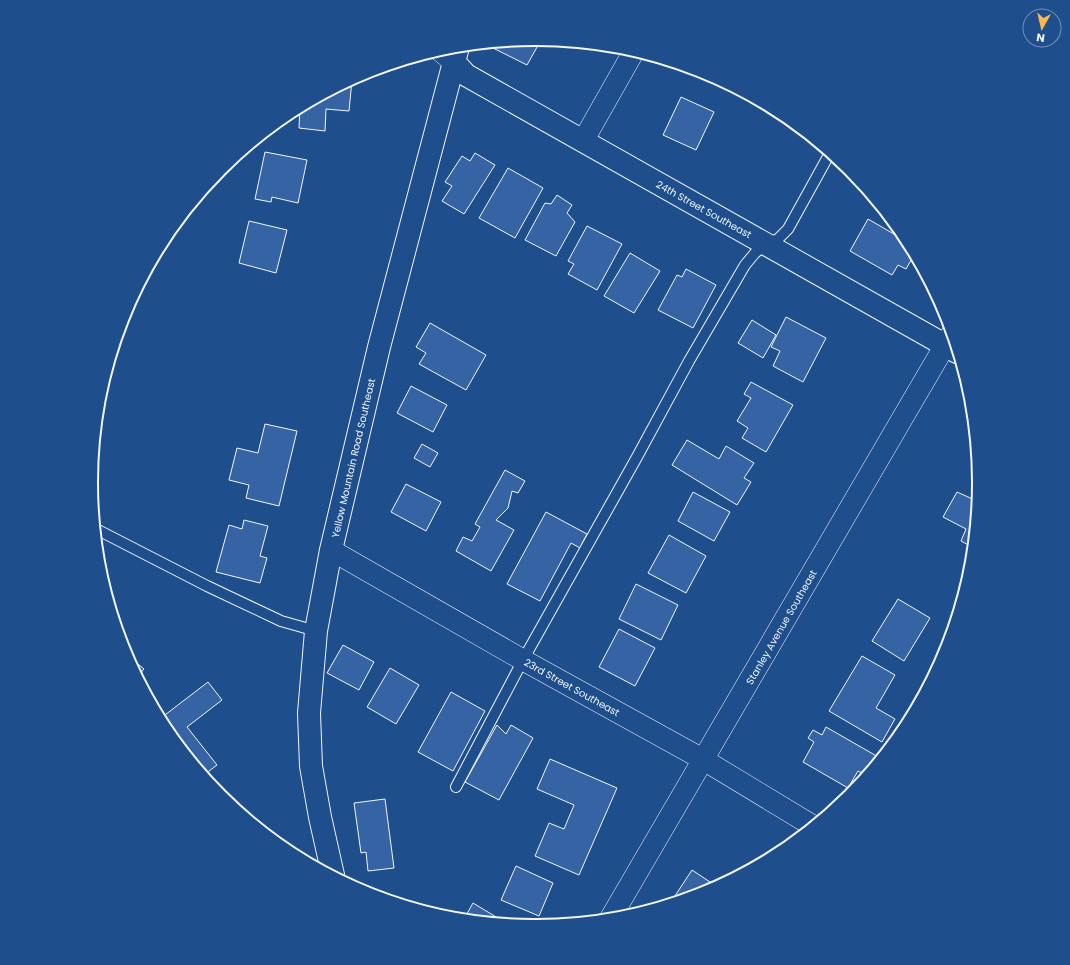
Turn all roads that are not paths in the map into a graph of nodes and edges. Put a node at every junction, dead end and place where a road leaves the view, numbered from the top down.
1 (450, 54) edge
2 (451, 54) edge
3 (631, 57) edge
4 (583, 141) junction
5 (827, 158) edge
6 (766, 244) junction
7 (948, 342) edge
8 (949, 347) edge
9 (101, 532) edge
10 (331, 550) junction
11 (316, 631) junction
12 (523, 660) junction
13 (704, 760) junction
14 (456, 787) dead end
15 (808, 823) edge
16 (332, 869) edge
17 (614, 912) edge

1 - 10 street, Yellow Mountain Road Southeast
2 - 4 street, 24th Street Southeast
3 - 4 street
4 - 6 street, 24th Street Southeast
5 - 6 lane
6 - 7 street, 24th Street Southeast
6 - 12 lane
8 - 13 street, Stanley Avenue Southeast
9 - 11 lane
10 - 11 street, Yellow Mountain Road Southeast
10 - 12 street, 23rd Street Southeast
11 - 16 street, Yellow Mountain Road Southeast
12 - 13 street, 23rd Street Southeast
12 - 14 lane
13 - 15 street, 23rd Street Southeast
13 - 17 street, Stanley Avenue Southeast

